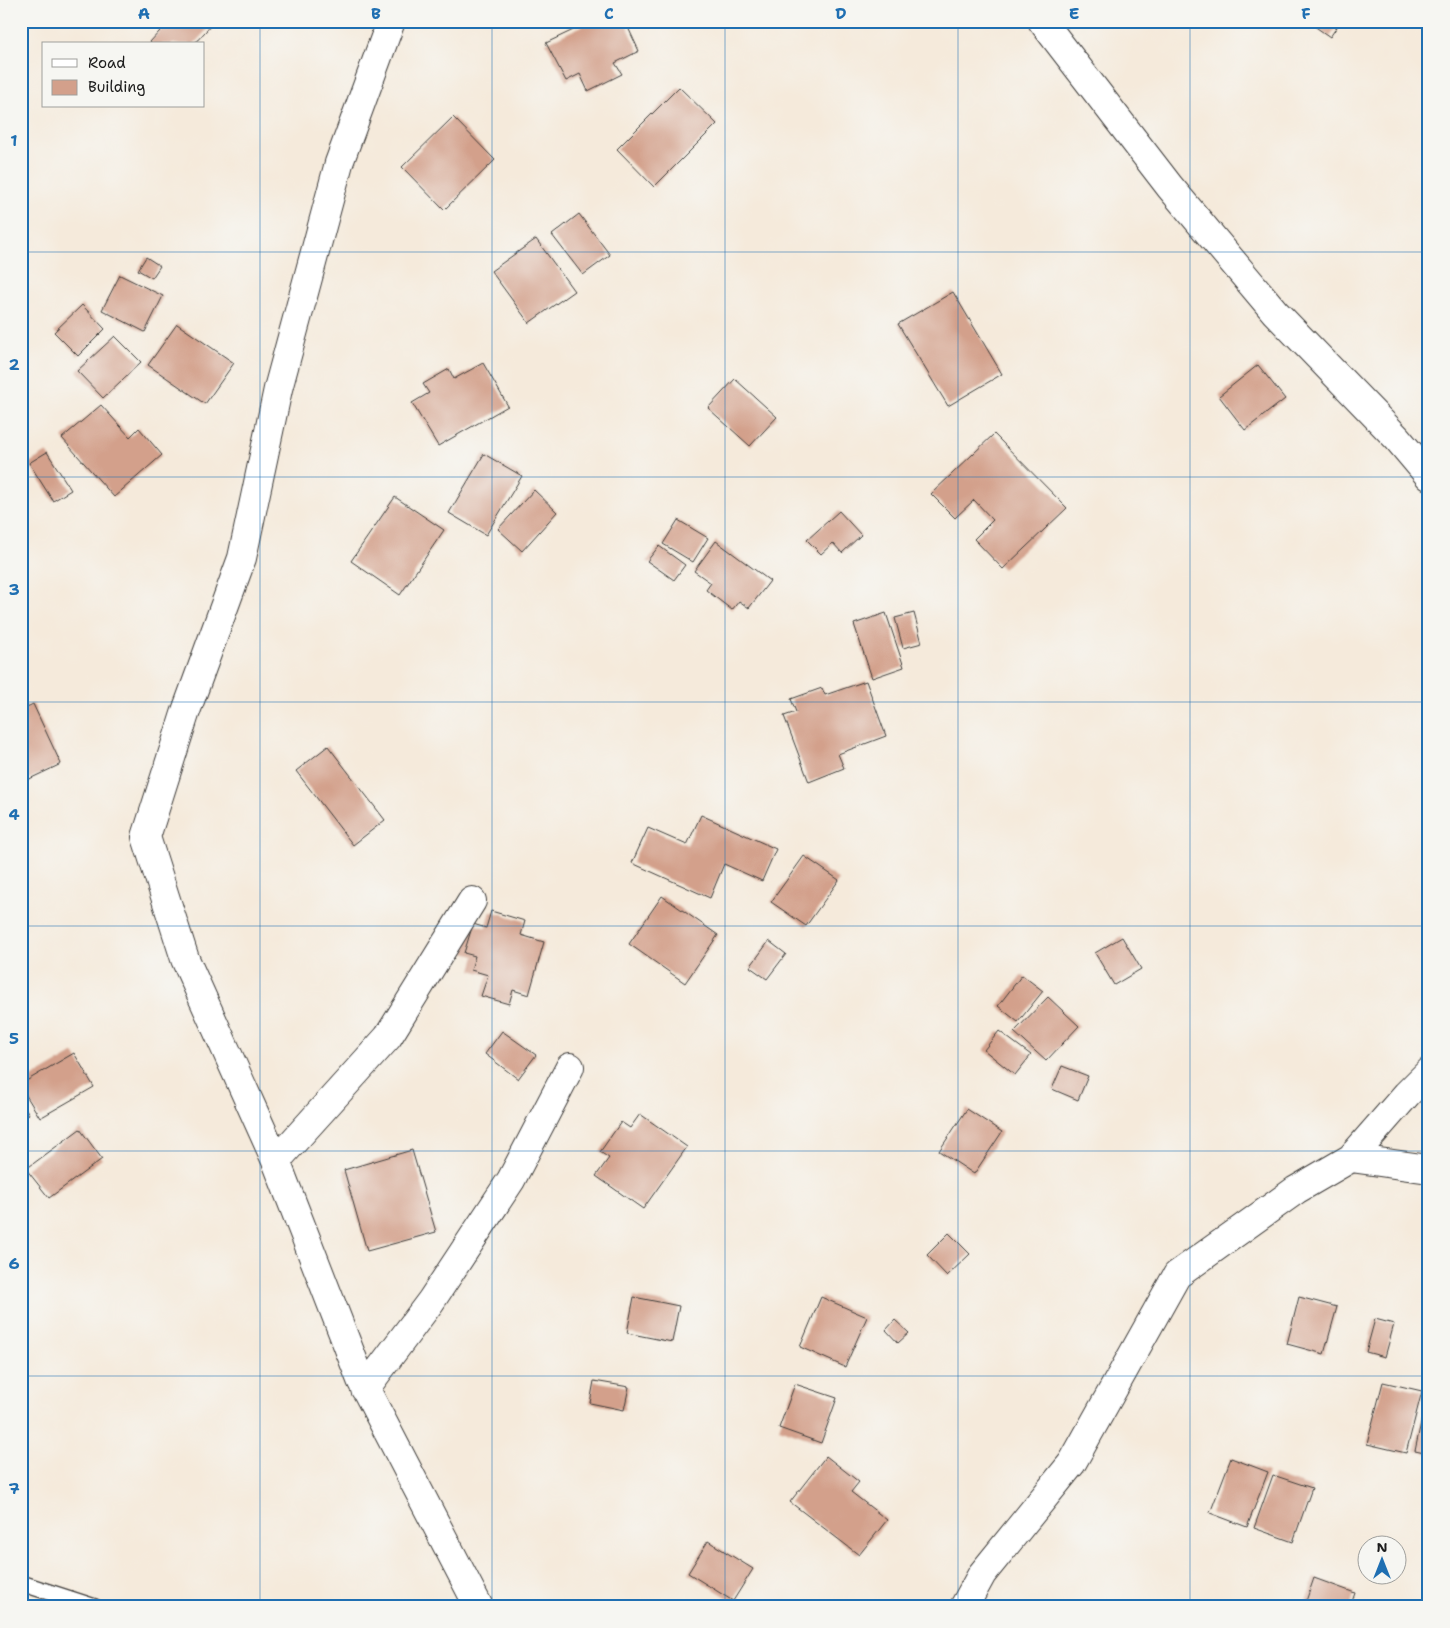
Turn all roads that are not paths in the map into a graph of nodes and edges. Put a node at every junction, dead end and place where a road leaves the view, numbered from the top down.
1 (391, 21) edge
2 (1042, 21) edge
3 (1429, 476) edge
4 (472, 900) dead end
5 (570, 1067) dead end
6 (1429, 1072) edge
7 (1351, 1158) junction
8 (276, 1161) junction
9 (1429, 1169) edge
10 (365, 1388) junction
11 (21, 1583) edge
12 (95, 1607) edge
13 (479, 1607) edge
14 (964, 1607) edge

1 - 8 street
2 - 3 street
4 - 8 street
5 - 10 street
6 - 7 street
7 - 9 street
7 - 14 street
8 - 10 street
10 - 13 street
11 - 12 lane

